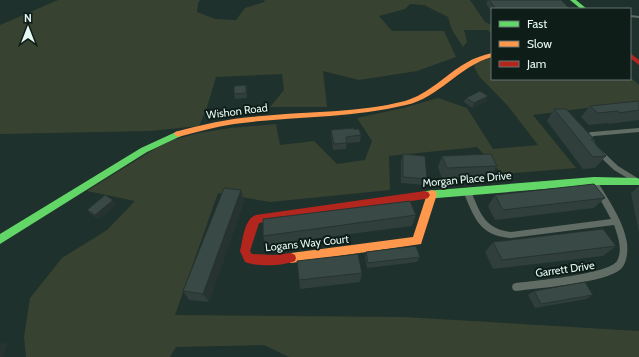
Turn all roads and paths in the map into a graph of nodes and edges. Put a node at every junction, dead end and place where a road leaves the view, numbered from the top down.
1 (564, 0) edge
2 (573, 0) edge
3 (574, 8) edge
4 (583, 8) edge
5 (491, 55) edge
6 (639, 130) edge
7 (594, 180) junction
8 (638, 182) edge
9 (467, 191) junction
10 (432, 194) junction
11 (300, 212) joint
12 (615, 222) junction
13 (0, 239) edge
14 (516, 287) dead end

1 - 3 street
2 - 4 street
5 - 13 street, Wishon Road
6 - 8 street
7 - 8 street, Morgan Place Drive
7 - 9 street, Morgan Place Drive
7 - 12 street, Garrett Drive
9 - 10 street, Morgan Place Drive
9 - 12 street
10 - 11 street, Morgan Place Drive
10 - 11 street, Logans Way Court
12 - 14 street, Garrett Drive

